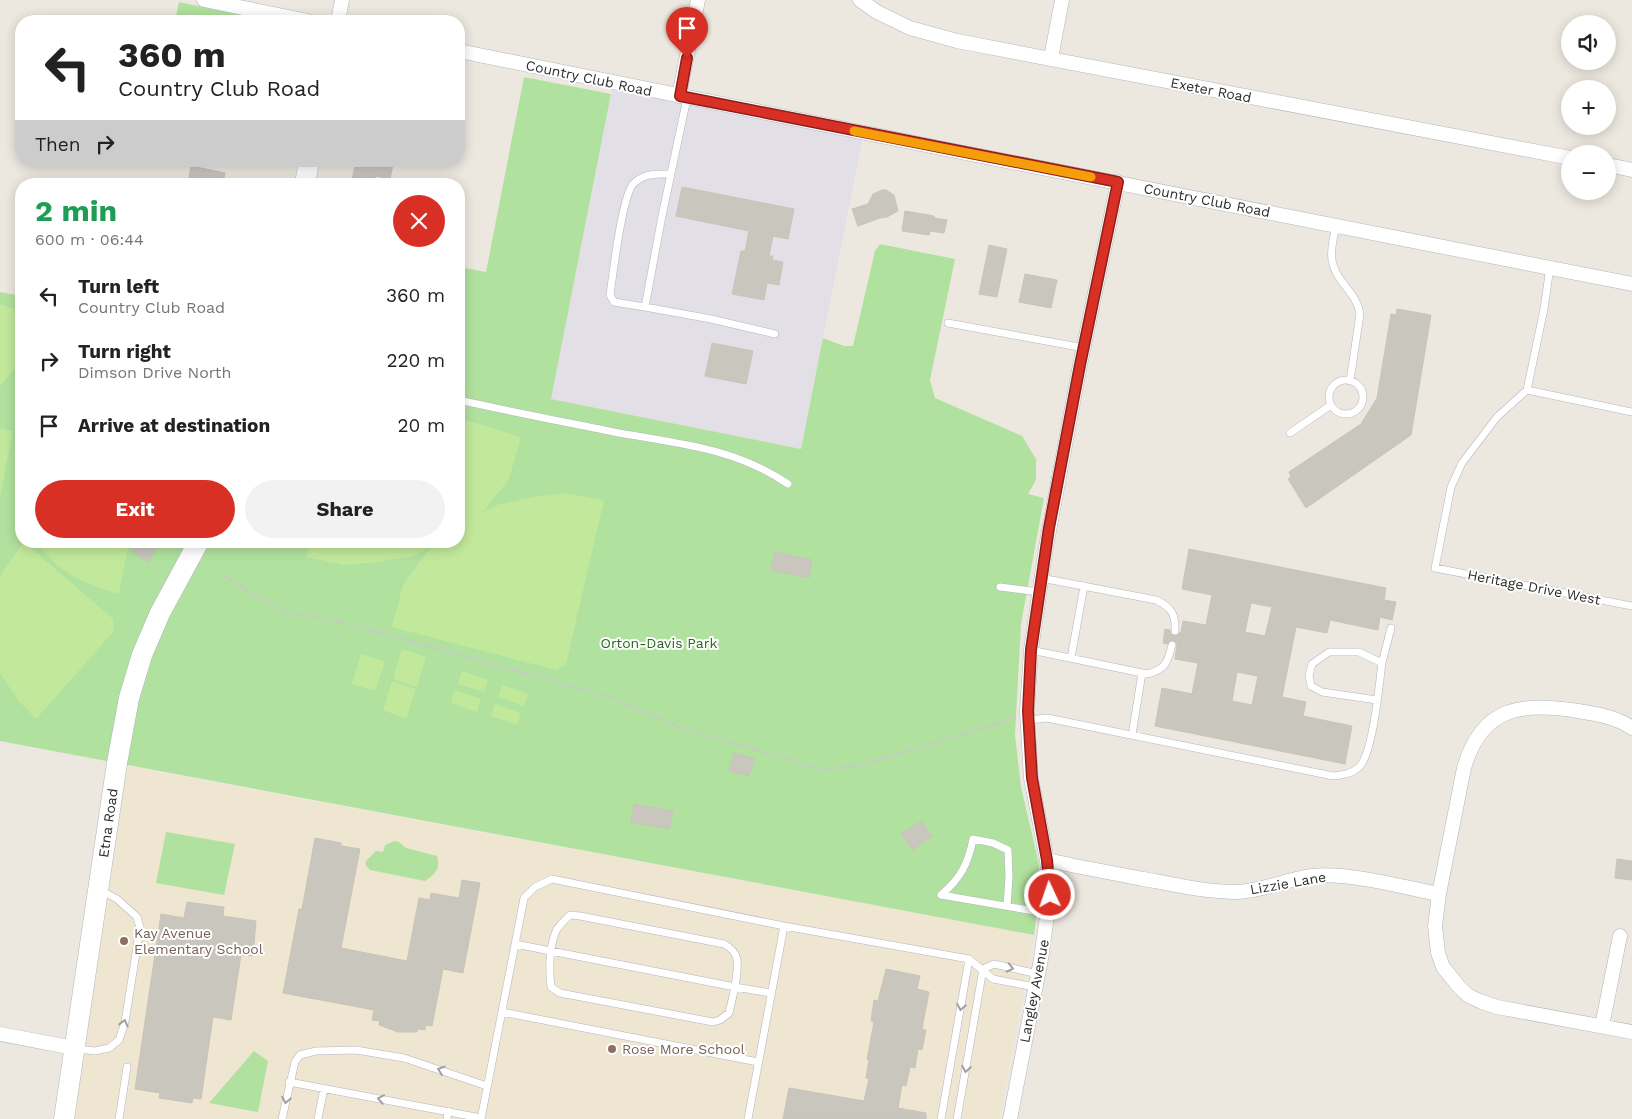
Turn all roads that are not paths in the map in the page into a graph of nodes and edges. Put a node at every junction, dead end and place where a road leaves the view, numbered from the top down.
1 (204, 0) edge
2 (342, 0) edge
3 (698, 0) edge
4 (860, 0) edge
5 (1062, 0) edge
6 (878, 6) edge
7 (278, 15) edge
8 (339, 15) edge
9 (465, 52) edge
10 (1051, 58) junction
11 (683, 97) junction
12 (1561, 156) edge
13 (1616, 167) edge
14 (1632, 170) edge
15 (670, 174) junction
16 (1118, 182) junction
17 (1336, 225) junction
18 (1550, 267) junction
19 (1632, 284) edge
20 (645, 307) junction
21 (948, 323) dead end
22 (775, 334) dead end
23 (1084, 348) junction
24 (1350, 381) junction
25 (1527, 390) junction
26 (465, 401) edge
27 (1331, 405) junction
28 (1632, 412) edge
29 (1290, 433) dead end
30 (788, 484) dead end
31 (195, 548) edge
32 (1040, 585) junction
33 (1084, 586) junction
34 (1000, 587) dead end
35 (1632, 606) edge
36 (1391, 628) dead end
37 (1175, 631) dead end
38 (1172, 645) dead end
39 (1031, 650) junction
40 (1071, 658) junction
41 (1382, 664) junction
42 (1142, 673) junction
43 (1377, 700) junction
44 (1028, 716) junction
45 (1632, 728) edge
46 (1132, 735) junction
47 (1047, 860) junction
48 (98, 889) junction
49 (1439, 894) junction
50 (1007, 906) junction
51 (1049, 910) junction
52 (784, 926) junction
53 (1620, 936) dead end
54 (515, 944) junction
55 (552, 951) junction
56 (969, 959) junction
57 (983, 969) junction
58 (1036, 980) junction
59 (735, 986) junction
60 (771, 994) junction
61 (502, 1012) junction
62 (1602, 1026) junction
63 (1632, 1032) edge
64 (0, 1034) edge
65 (74, 1048) junction
66 (758, 1062) junction
67 (128, 1067) dead end
68 (289, 1082) junction
69 (487, 1086) junction
70 (324, 1088) junction
71 (447, 1115) edge
72 (481, 1118) edge
73 (64, 1119) edge
74 (119, 1119) edge
75 (282, 1119) edge
76 (318, 1119) edge
77 (748, 1119) edge
78 (941, 1119) edge
79 (957, 1119) edge
80 (1010, 1119) edge

1 - 7 street
2 - 8 street
3 - 11 street
4 - 6 street, Exeter Road
5 - 10 street
6 - 10 street, Exeter Road
9 - 11 street, Country Club Road
10 - 12 street, Exeter Road
11 - 15 lane
11 - 16 street, Country Club Road
13 - 14 street
15 - 20 lane
15 - 20 lane
16 - 17 street, Country Club Road
16 - 23 street, Langley Avenue
17 - 18 street, Country Club Road
17 - 24 lane
18 - 19 street, Country Club Road
18 - 25 lane
20 - 22 lane
21 - 23 lane
23 - 32 street, Langley Avenue
24 - 27 lane
24 - 27 lane
25 - 28 lane
25 - 35 lane, Heritage Drive West
26 - 30 lane
27 - 29 lane
31 - 48 street, Etna Road
32 - 33 lane
32 - 34 lane
32 - 39 street, Langley Avenue
33 - 37 lane
33 - 40 lane
36 - 41 lane
38 - 42 lane
39 - 40 lane
39 - 44 street, Langley Avenue
40 - 42 lane
41 - 43 lane
41 - 43 lane
42 - 46 lane
43 - 46 lane
44 - 46 lane
44 - 47 street, Langley Avenue
45 - 49 street
47 - 49 street, Lizzie Lane
47 - 51 street, Langley Avenue
48 - 65 street, Etna Road
65 -> 48 lane
49 - 62 street
50 - 50 lane
50 - 51 lane
51 - 58 street, Langley Avenue
52 - 54 lane
52 - 56 lane
52 - 60 lane
53 - 62 street
54 - 55 lane
54 - 61 lane
55 - 59 lane
55 - 59 lane
55 - 59 lane
56 - 57 lane
56 -> 78 lane
57 - 58 lane
57 -> 58 lane
57 -> 79 lane
58 - 80 street, Langley Avenue
59 - 60 lane
60 - 66 lane
61 - 66 lane
61 - 69 lane
62 - 63 street
64 - 65 street
65 - 73 street, Etna Road
66 - 77 lane
67 - 74 lane
69 -> 68 lane
68 - 70 lane
68 -> 75 lane
69 - 72 lane
71 -> 70 lane
70 - 76 lane
71 - 72 lane

